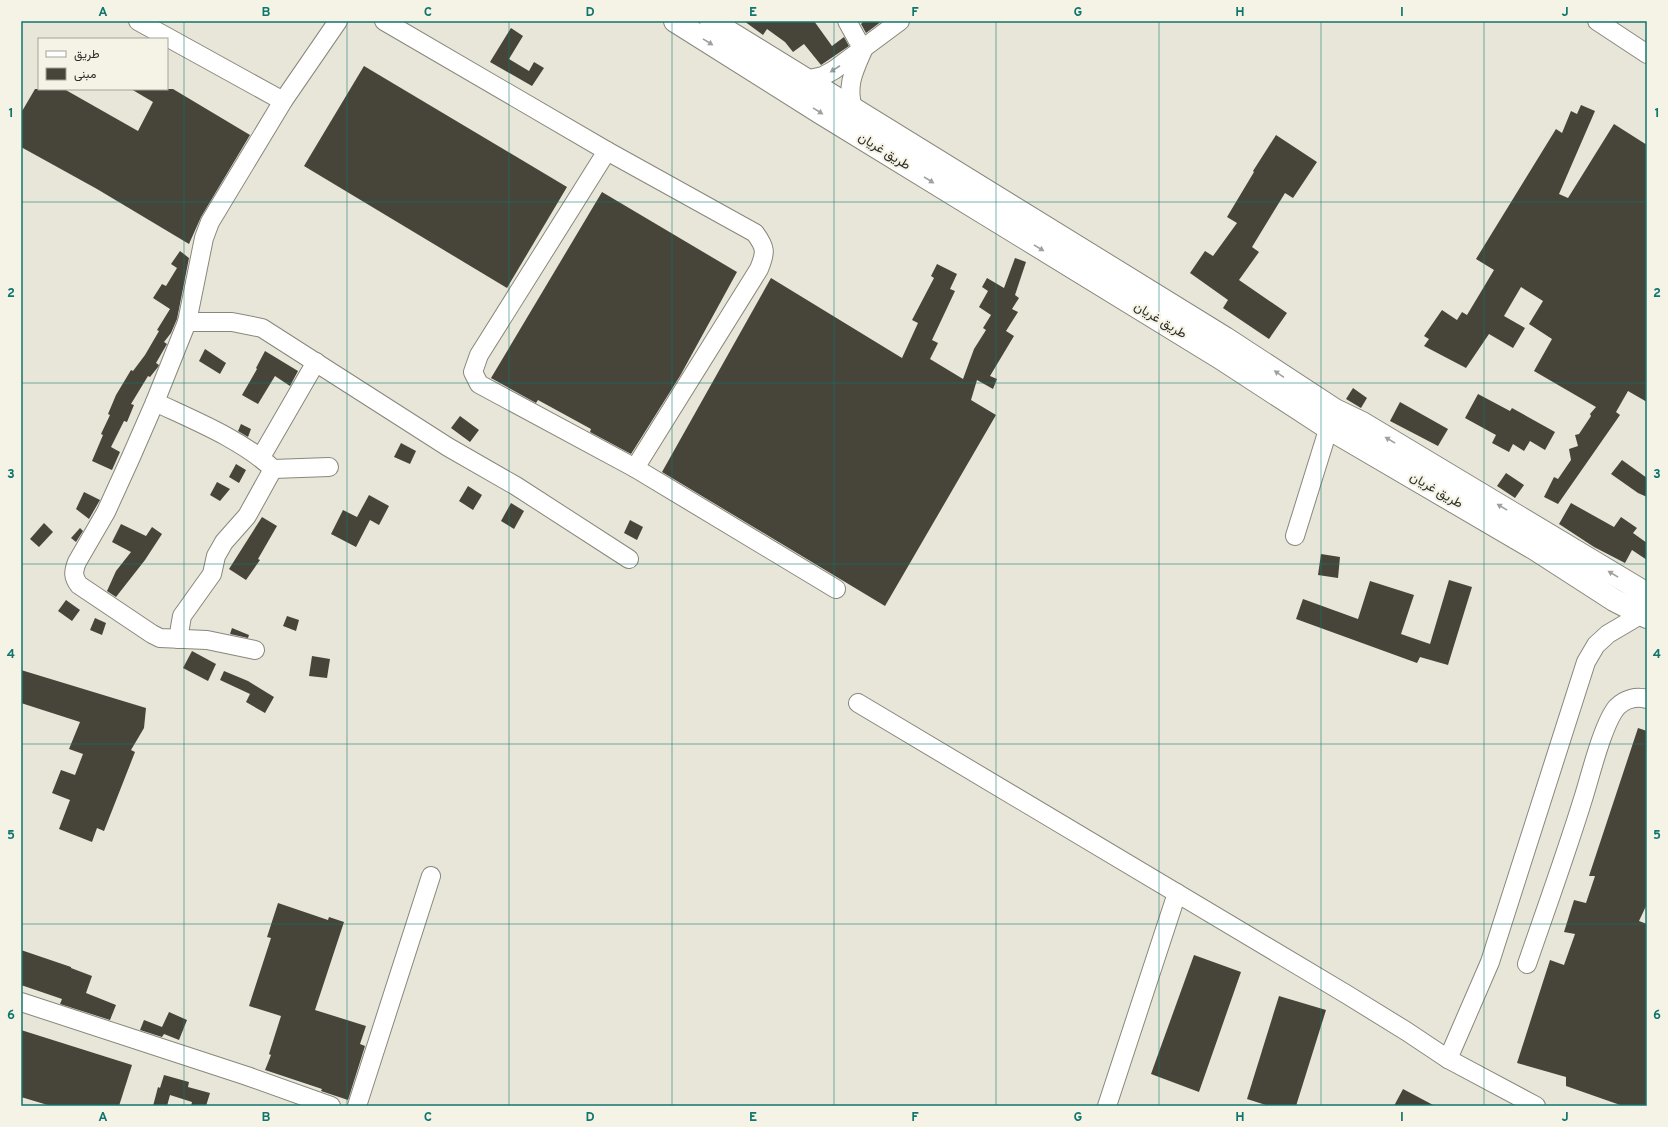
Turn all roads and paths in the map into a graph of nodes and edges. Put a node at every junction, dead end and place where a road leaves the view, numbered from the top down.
1 (138, 21) edge
2 (338, 21) edge
3 (384, 21) edge
4 (675, 21) edge
5 (711, 21) edge
6 (848, 21) edge
7 (900, 21) edge
8 (1597, 21) edge
9 (862, 50) junction
10 (1647, 54) edge
11 (805, 80) junction
12 (283, 101) junction
13 (853, 108) junction
14 (607, 150) junction
15 (187, 322) junction
16 (316, 362) junction
17 (155, 402) junction
18 (1331, 419) junction
19 (267, 463) junction
20 (329, 467) dead end
21 (635, 468) junction
22 (1295, 536) dead end
23 (629, 558) dead end
24 (836, 589) dead end
25 (1646, 609) edge
26 (178, 639) junction
27 (255, 650) dead end
28 (1647, 699) edge
29 (858, 703) dead end
30 (431, 876) dead end
31 (1177, 893) junction
32 (1527, 964) dead end
33 (21, 1002) edge
34 (1448, 1059) junction
35 (331, 1106) edge
36 (357, 1106) edge
37 (1107, 1106) edge
38 (1536, 1106) edge

1 - 12 street
2 - 12 street
3 - 14 street
4 -> 18 highway, طريق غريان
5 - 11 highway, طريق غريان
6 - 9 street
7 - 9 street
8 - 10 street
9 -> 11 street
9 - 13 street
11 - 13 highway, طريق غريان
12 - 15 street
18 -> 13 highway, طريق غريان
14 - 21 street
14 - 21 street
15 - 16 street
15 - 17 street
16 - 19 street
16 - 23 street
17 - 19 street
17 - 26 street
18 - 22 street
18 - 25 highway, طريق غريان
19 - 20 street
19 - 26 street
21 - 24 street
25 - 34 street
26 - 27 street
28 - 32 street
29 - 31 street
30 - 36 street
31 - 34 street
31 - 37 street
33 - 35 street
34 - 38 street

